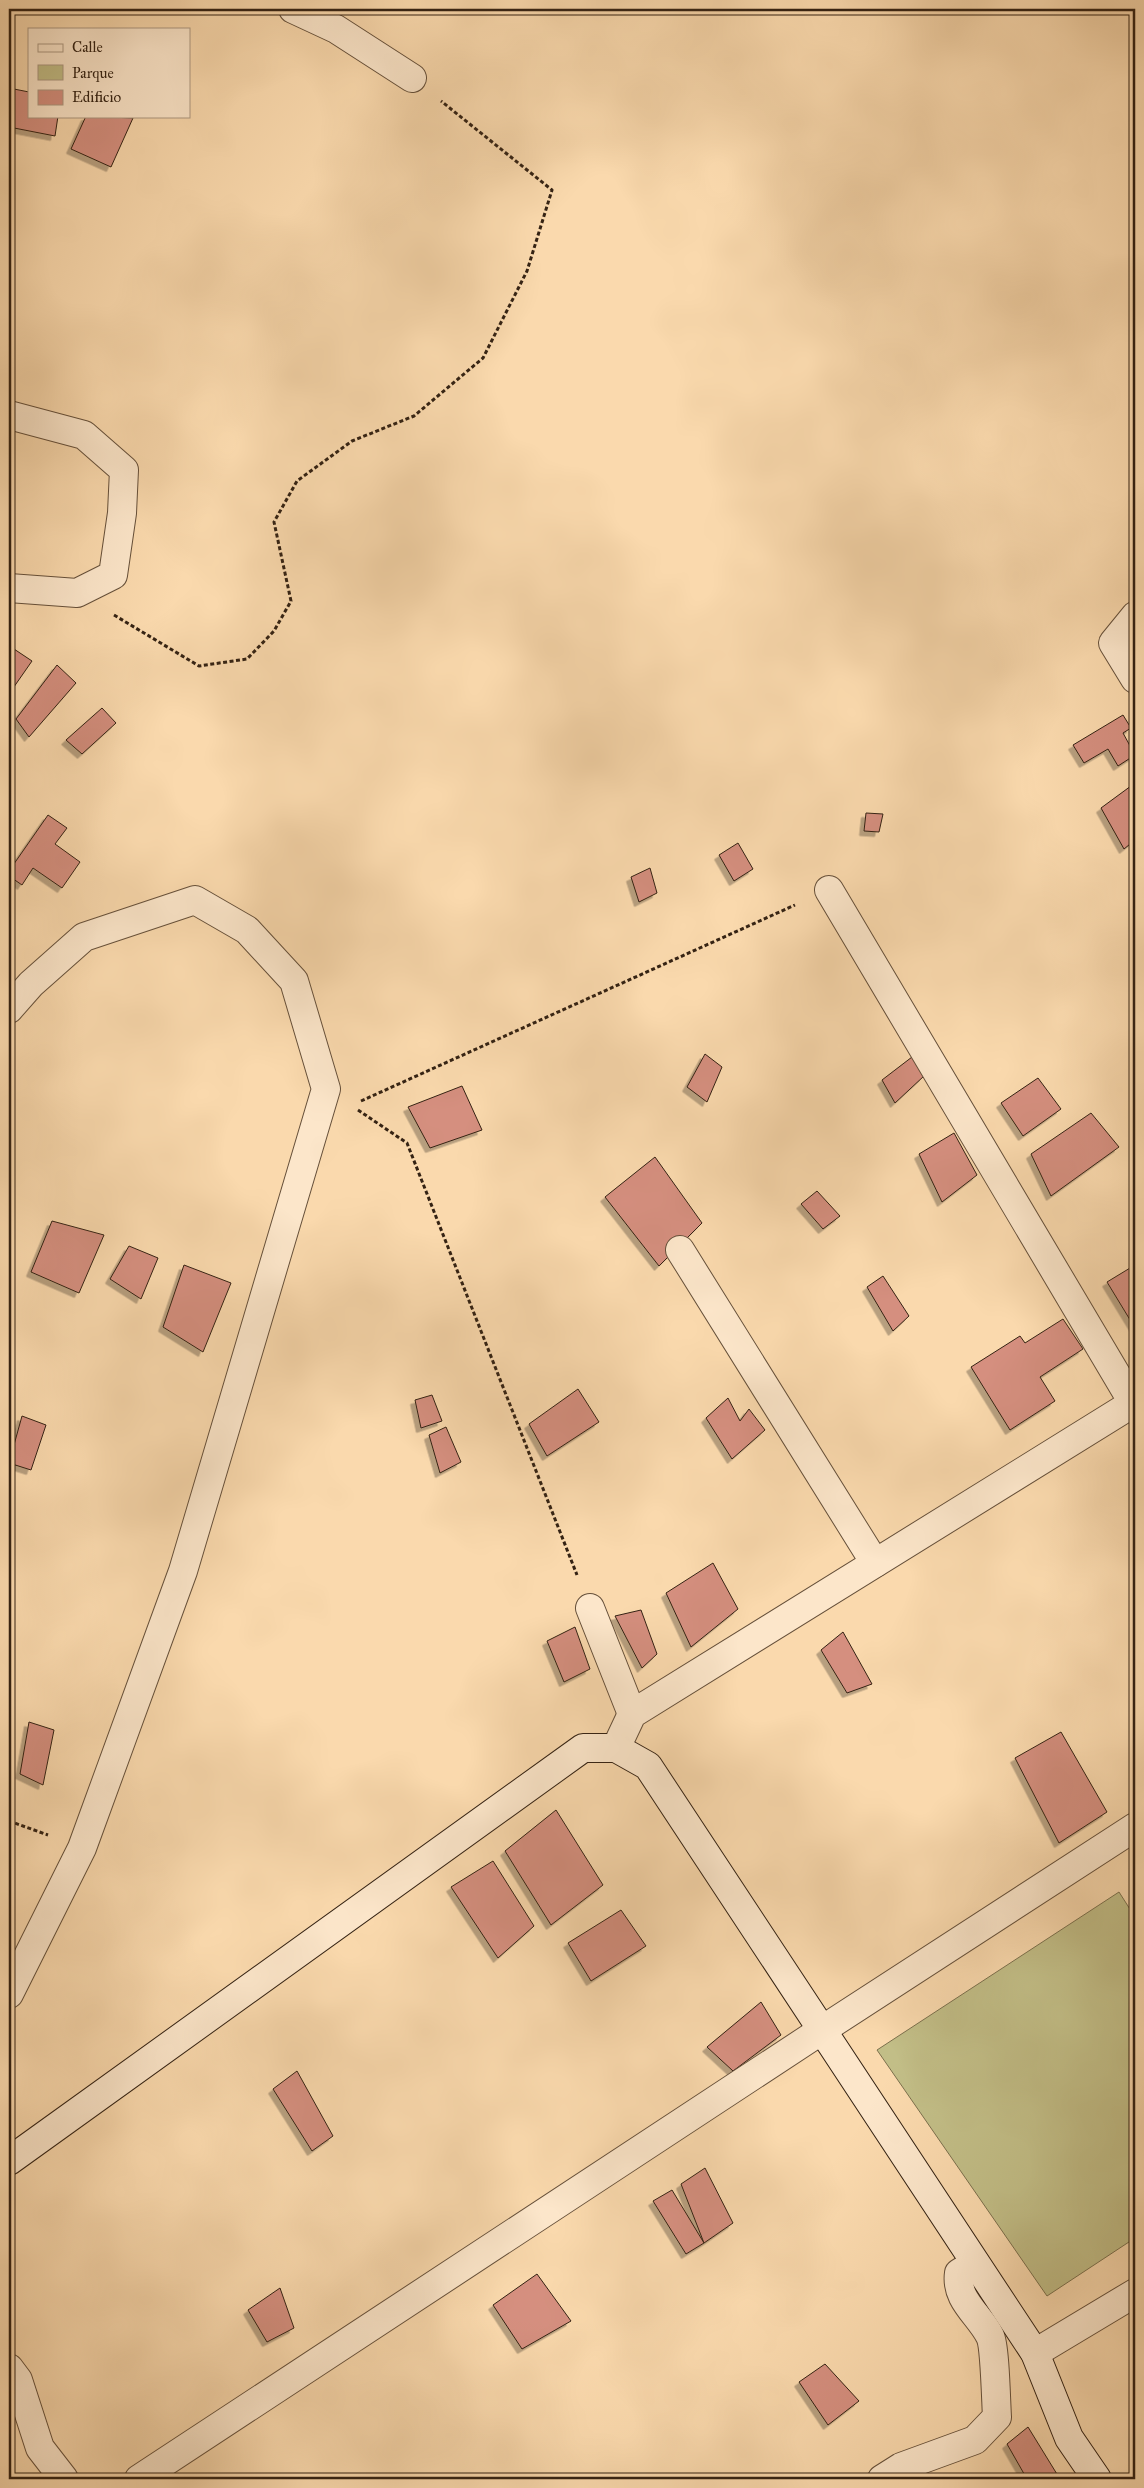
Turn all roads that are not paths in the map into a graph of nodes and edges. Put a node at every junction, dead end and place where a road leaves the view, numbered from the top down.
1 (293, 9) edge
2 (412, 78) road end
3 (9, 415) edge
4 (9, 588) edge
5 (1135, 616) edge
6 (1135, 679) edge
7 (829, 890) road end
8 (9, 1009) edge
9 (680, 1250) dead end
10 (1135, 1404) edge
11 (875, 1563) junction
12 (590, 1608) road end
13 (632, 1714) junction
14 (616, 1748) junction
15 (1135, 1827) edge
16 (9, 1994) edge
17 (822, 2030) junction
18 (9, 2161) edge
19 (975, 2263) junction
20 (1135, 2293) edge
21 (1035, 2353) junction
22 (9, 2368) edge
23 (64, 2479) edge
24 (139, 2479) edge
25 (882, 2479) edge
26 (1096, 2479) edge

1 - 2 street
3 - 4 street
5 - 6 street
7 - 10 street
8 - 16 street
9 - 11 street
10 - 11 street
11 - 13 street
12 - 13 street
13 - 14 street
14 - 17 street
14 - 18 street
15 - 17 street
17 - 19 street
17 - 24 street
19 - 21 street
19 - 25 street
20 - 21 street
21 - 26 street
22 - 23 street

